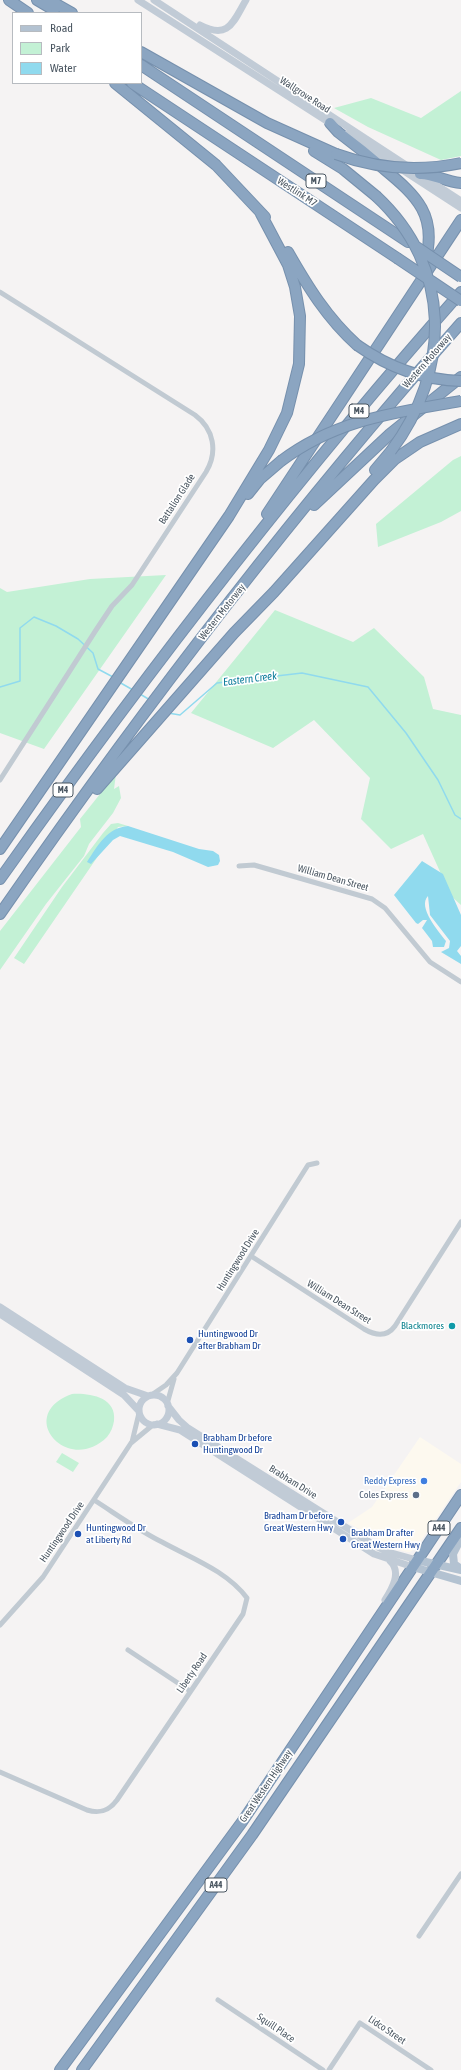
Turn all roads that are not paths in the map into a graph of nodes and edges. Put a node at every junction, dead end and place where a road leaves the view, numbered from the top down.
1 (9, 0) edge
2 (37, 0) edge
3 (49, 0) edge
4 (154, 0) edge
5 (246, 0) edge
6 (0, 1) edge
7 (140, 1) edge
8 (163, 6) junction
9 (16, 12) edge
10 (27, 12) edge
11 (56, 12) edge
12 (70, 12) edge
13 (142, 53) edge
14 (142, 67) edge
15 (116, 84) edge
16 (134, 84) edge
17 (330, 123) junction
18 (287, 134) junction
19 (461, 163) edge
20 (420, 174) junction
21 (461, 183) edge
22 (461, 202) edge
23 (461, 208) edge
24 (261, 214) junction
25 (461, 220) edge
26 (461, 277) edge
27 (420, 281) junction
28 (0, 292) edge
29 (461, 292) edge
30 (461, 301) edge
31 (461, 323) edge
32 (461, 377) edge
33 (461, 381) edge
34 (461, 401) edge
35 (461, 424) edge
36 (306, 506) junction
37 (229, 516) junction
38 (260, 533) junction
39 (234, 633) junction
40 (0, 780) edge
41 (81, 801) junction
42 (0, 849) edge
43 (239, 866) dead end
44 (0, 879) edge
45 (0, 914) edge
46 (461, 982) edge
47 (317, 1163) dead end
48 (461, 1222) edge
49 (251, 1256) junction
50 (0, 1307) edge
51 (0, 1314) edge
52 (177, 1373) junction
53 (149, 1396) junction
54 (167, 1405) junction
55 (139, 1412) junction
56 (155, 1424) junction
57 (131, 1443) junction
58 (461, 1495) edge
59 (94, 1500) junction
60 (461, 1528) edge
61 (461, 1538) edge
62 (390, 1560) junction
63 (415, 1564) junction
64 (434, 1569) junction
65 (461, 1570) edge
66 (461, 1581) edge
67 (0, 1625) edge
68 (373, 1626) junction
69 (128, 1650) dead end
70 (190, 1691) junction
71 (0, 1772) edge
72 (461, 1875) edge
73 (420, 1936) dead end
74 (218, 2000) dead end
75 (60, 2070) edge
76 (82, 2070) edge
77 (323, 2070) edge
78 (329, 2070) edge
79 (431, 2070) edge

1 - 10 highway
2 - 11 highway
3 - 12 highway
4 - 8 main road, Wallgrove Road
5 - 8 main road
6 - 9 highway
7 - 17 main road, Wallgrove Road
8 - 20 main road, Wallgrove Road
13 - 18 highway
14 - 26 highway, Westlink M7 / M7, bridge
15 - 24 highway
16 - 30 highway, Westlink M7 / M7, bridge
17 - 23 main road, Wallgrove Road
17 - 27 highway
18 - 19 highway, bridge
18 - 39 highway, bridge
20 - 21 highway
20 - 22 main road, Wallgrove Road
24 - 33 highway, bridge
24 - 37 highway
25 - 27 highway
27 - 38 highway
28 - 40 street, Battalion Glade
29 - 38 highway, Western Motorway / M4
31 - 36 highway, Western Motorway / M4
32 - 36 highway
34 - 37 highway, bridge
35 - 39 highway
36 - 41 highway, Western Motorway / M4
37 - 42 highway
38 - 44 highway, Western Motorway / M4
39 - 41 highway
41 - 45 highway, Western Motorway / M4
43 - 46 street, William Dean Street
47 - 49 street, Huntingwood Drive
48 - 49 street, William Dean Street
49 - 52 street, Huntingwood Drive
50 - 53 main road
51 - 55 main road
52 - 53 street, Huntingwood Drive
52 - 54 street, Huntingwood Drive
53 - 54 main road
53 - 55 main road
54 - 56 main road
54 - 63 main road, Brabham Drive
55 - 56 main road
55 - 57 street, Huntingwood Drive
56 - 57 street, Huntingwood Drive
56 - 62 main road, Brabham Drive
57 - 59 street, Huntingwood Drive
58 - 63 highway, Great Western Highway / A44
59 - 67 street, Huntingwood Drive
59 - 70 street, Liberty Road
60 - 64 highway, Great Western Highway / A44
61 - 65 main road
62 - 63 main road, Brabham Drive
62 - 68 main road
63 - 64 main road
63 - 68 highway, Great Western Highway / A44
64 - 65 main road
64 - 66 main road
64 - 76 highway, Great Western Highway / A44
68 - 75 highway, Great Western Highway / A44
69 - 70 street
70 - 71 street, Liberty Road
72 - 73 street
74 - 77 street, Squill Place
78 - 79 street, Lidco Street

